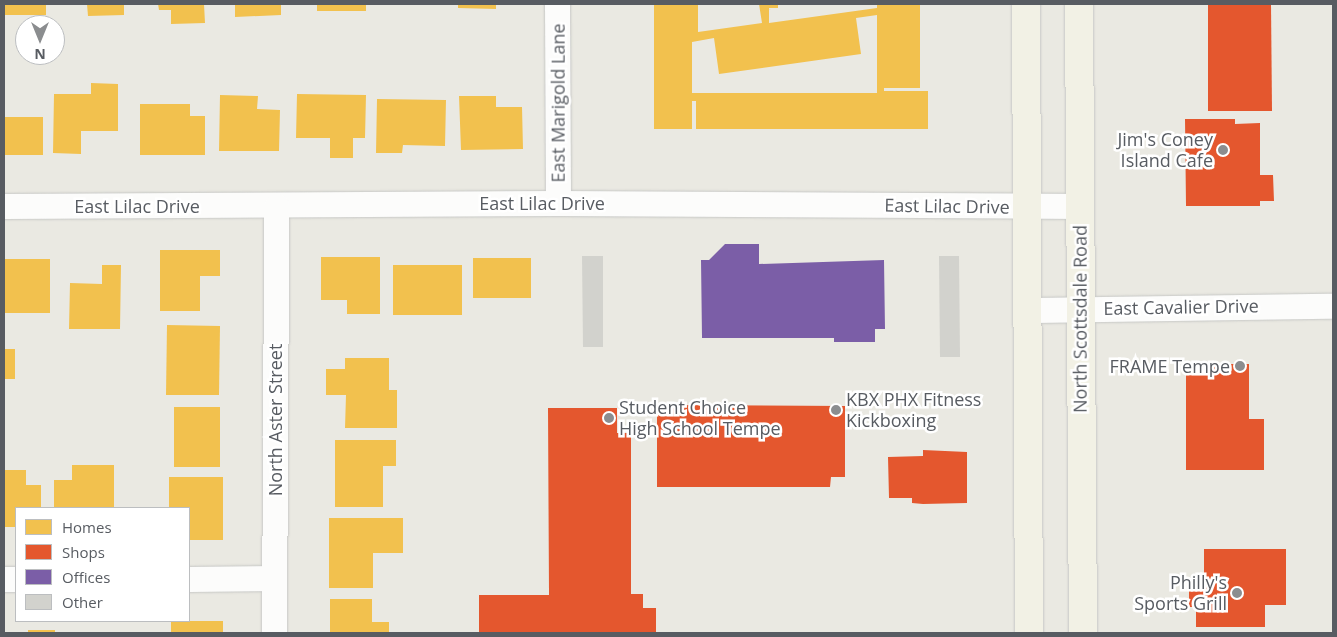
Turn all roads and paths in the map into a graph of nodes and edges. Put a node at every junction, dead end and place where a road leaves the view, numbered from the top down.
1 (557, 4) edge
2 (1026, 4) edge
3 (1078, 4) edge
4 (558, 203) junction
5 (4, 206) edge
6 (276, 206) junction
7 (1080, 206) junction
8 (1027, 207) junction
9 (1333, 306) edge
10 (1080, 309) junction
11 (1029, 310) junction
12 (190, 578) edge
13 (274, 578) junction
14 (274, 633) edge
15 (1029, 633) edge
16 (1083, 633) edge

1 - 4 street, East Marigold Lane
2 - 8 main road
3 - 7 main road, North Scottsdale Road
4 - 6 street, East Lilac Drive
4 - 8 street, East Lilac Drive
5 - 6 street, East Lilac Drive
6 - 13 street, North Aster Street
7 - 8 street, East Lilac Drive
7 - 10 main road, North Scottsdale Road
8 - 11 main road
9 - 10 street, East Cavalier Drive
10 - 11 street, East Cavalier Drive
10 - 16 main road, North Scottsdale Road
11 - 15 main road
12 - 13 street
13 - 14 street, North Aster Street

